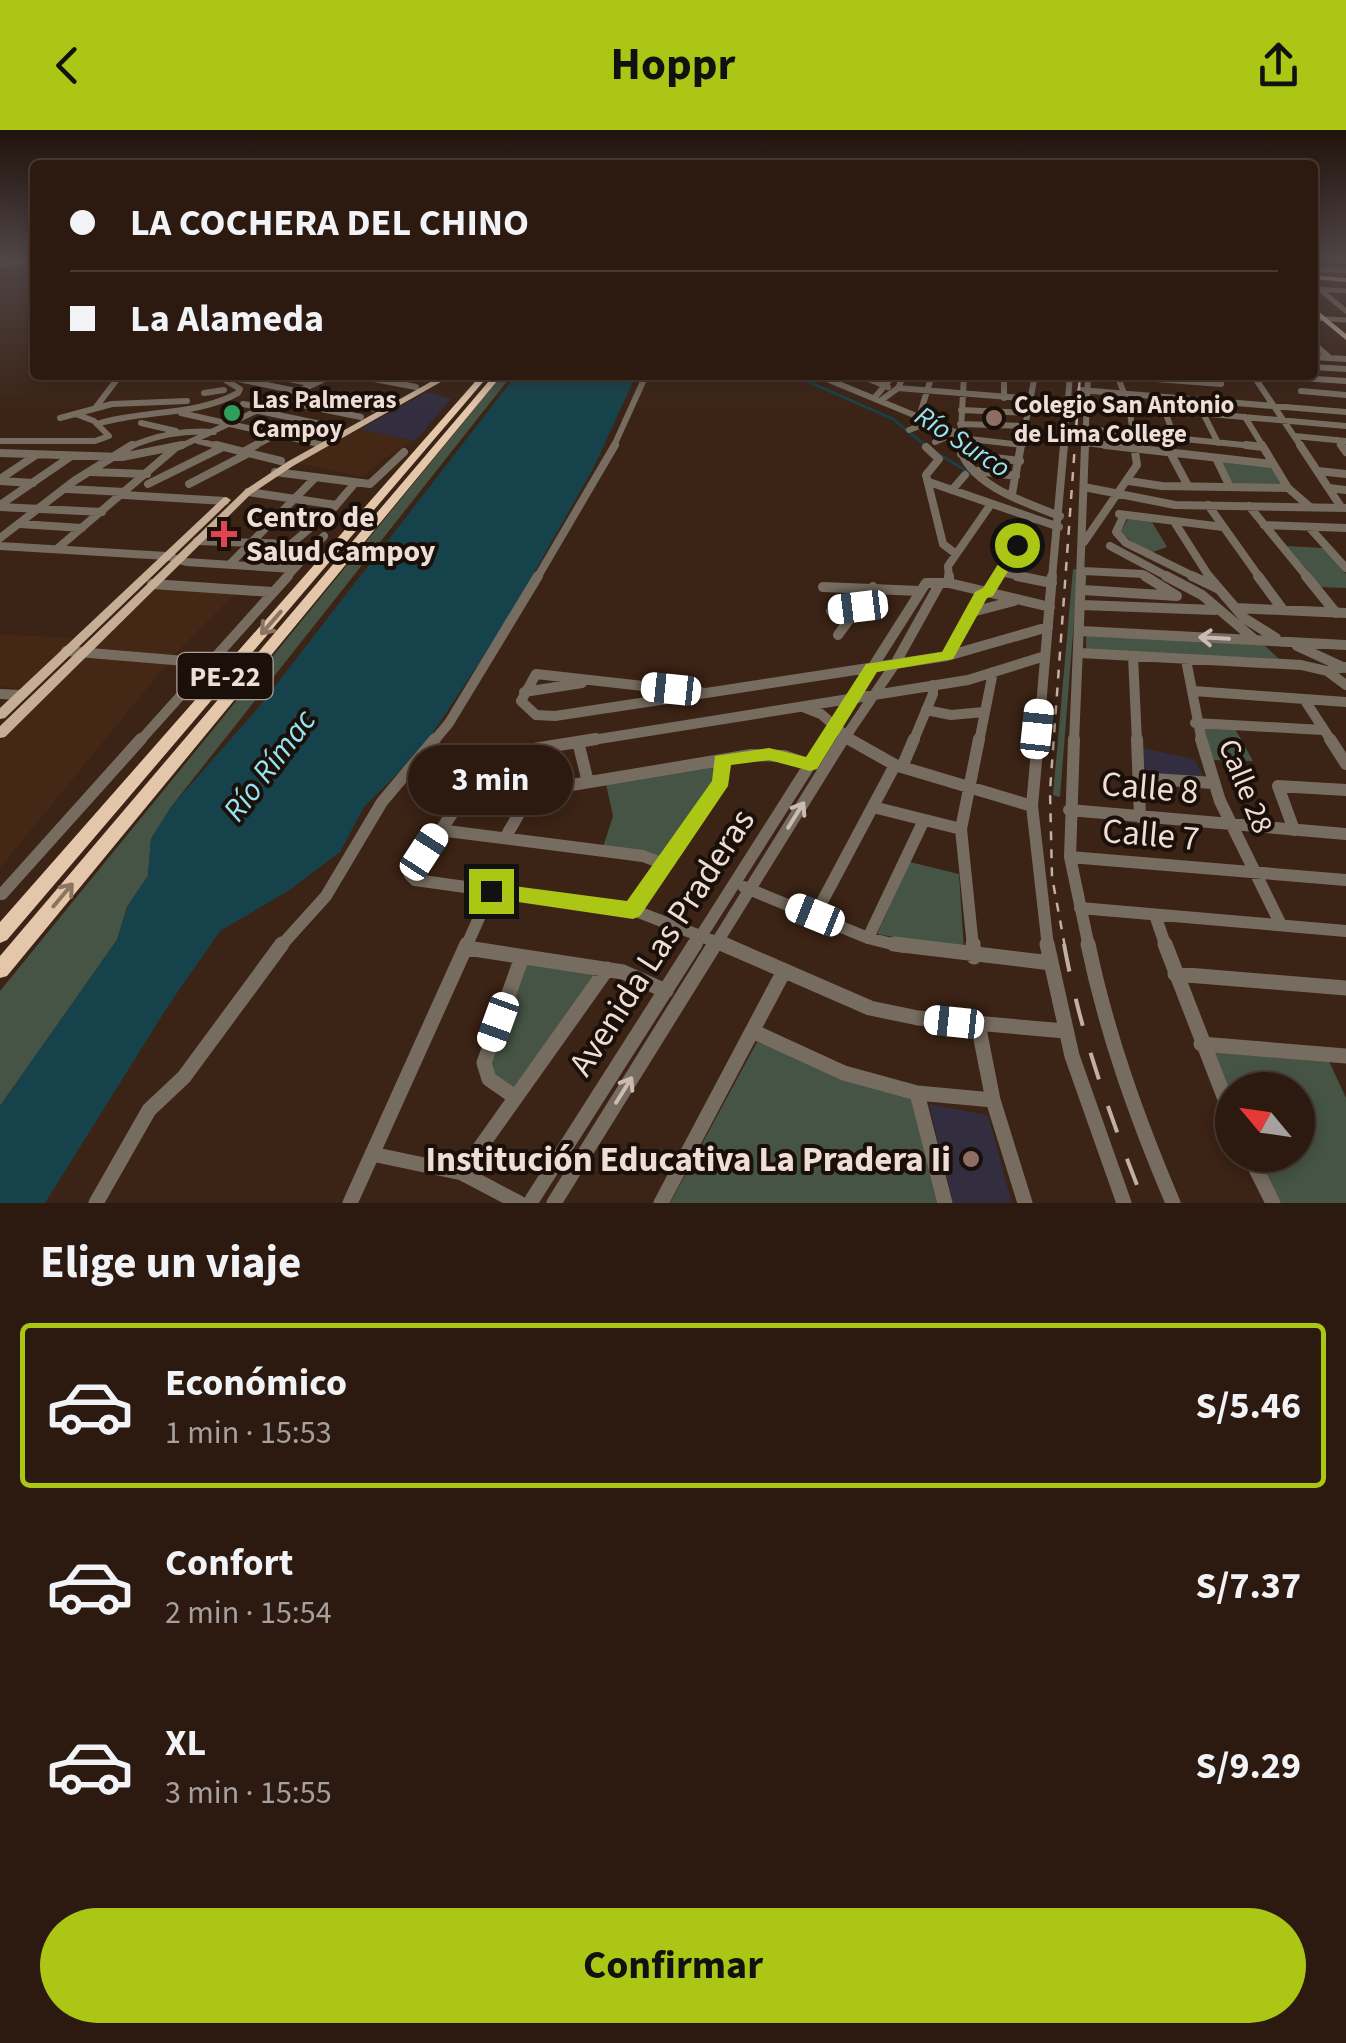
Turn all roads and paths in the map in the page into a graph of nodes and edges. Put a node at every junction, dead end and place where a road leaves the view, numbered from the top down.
1 (1318, 315) edge
2 (1318, 317) edge
3 (1318, 318) edge
4 (1346, 320) edge
5 (1335, 328) junction
6 (1346, 329) edge
7 (1346, 341) edge
8 (1318, 347) edge
9 (1318, 357) edge
10 (1330, 358) junction
11 (1346, 359) edge
12 (1318, 368) edge
13 (1345, 374) edge
14 (1318, 376) edge
15 (225, 380) edge
16 (240, 380) edge
17 (277, 380) edge
18 (292, 380) edge
19 (324, 380) edge
20 (376, 380) edge
21 (429, 380) edge
22 (440, 380) edge
23 (482, 380) edge
24 (494, 380) edge
25 (644, 380) edge
26 (829, 380) edge
27 (871, 380) edge
28 (892, 380) edge
29 (902, 380) edge
30 (930, 380) edge
31 (963, 380) edge
32 (1004, 380) edge
33 (1035, 380) edge
34 (1070, 380) edge
35 (1087, 380) edge
36 (1119, 380) edge
37 (1178, 380) edge
38 (1219, 380) edge
39 (1257, 380) edge
40 (1293, 380) edge
41 (115, 382) dead end
42 (210, 383) dead end
43 (308, 383) dead end
44 (1221, 384) junction
45 (266, 385) junction
46 (416, 387) junction
47 (888, 387) junction
48 (1069, 387) junction
49 (898, 388) junction
50 (1086, 388) junction
51 (224, 390) junction
52 (1125, 391) junction
53 (1301, 391) junction
54 (925, 392) junction
55 (204, 393) dead end
56 (300, 393) junction
57 (1346, 394) edge
58 (961, 396) junction
59 (1159, 396) junction
60 (1004, 398) junction
61 (1229, 398) junction
62 (876, 400) junction
63 (1031, 400) junction
64 (1069, 402) junction
65 (94, 404) junction
66 (112, 404) junction
67 (243, 404) dead end
68 (348, 404) junction
69 (1274, 404) junction
70 (1311, 405) junction
71 (262, 410) junction
72 (375, 410) junction
73 (960, 410) junction
74 (1164, 410) junction
75 (1346, 410) edge
76 (334, 412) junction
77 (181, 413) dead end
78 (1029, 413) junction
79 (1203, 413) junction
80 (75, 414) junction
81 (124, 414) junction
82 (361, 417) junction
83 (919, 417) junction
84 (1246, 417) junction
85 (60, 418) dead end
86 (1285, 420) junction
87 (312, 422) junction
88 (931, 422) junction
89 (96, 424) junction
90 (232, 425) junction
91 (1026, 426) junction
92 (1346, 426) edge
93 (340, 428) junction
94 (909, 430) dead end
95 (1086, 430) junction
96 (177, 431) junction
97 (216, 432) junction
98 (959, 432) junction
99 (1135, 435) junction
100 (280, 436) junction
101 (1294, 436) junction
102 (151, 438) junction
103 (1176, 440) junction
104 (1341, 440) edge
105 (0, 441) edge
106 (197, 441) junction
107 (935, 442) dead end
108 (132, 443) junction
109 (1085, 443) junction
110 (318, 444) junction
111 (1218, 444) junction
112 (1023, 445) junction
113 (222, 447) junction
114 (926, 447) dead end
115 (1262, 448) junction
116 (1137, 449) junction
117 (172, 452) junction
118 (404, 452) dead end
119 (1346, 452) edge
120 (1, 453) edge
121 (245, 453) junction
122 (36, 454) junction
123 (961, 454) junction
124 (1172, 454) junction
125 (71, 456) junction
126 (138, 456) junction
127 (108, 458) junction
128 (1216, 458) junction
129 (194, 461) junction
130 (1020, 461) junction
131 (281, 462) junction
132 (1272, 464) junction
133 (1318, 471) junction
134 (90, 472) junction
135 (275, 472) junction
136 (969, 473) junction
137 (1346, 474) edge
138 (1016, 476) junction
139 (315, 478) junction
140 (148, 479) junction
141 (0, 480) edge
142 (1129, 480) junction
143 (33, 482) junction
144 (929, 482) junction
145 (355, 483) junction
146 (188, 484) dead end
147 (1188, 486) junction
148 (1230, 487) junction
149 (1084, 488) junction
150 (1288, 488) junction
151 (1329, 488) junction
152 (66, 489) junction
153 (1346, 490) edge
154 (954, 491) junction
155 (248, 492) junction
156 (124, 494) junction
157 (1012, 494) junction
158 (1119, 495) junction
159 (290, 501) junction
160 (230, 502) junction
161 (991, 504) junction
162 (0, 506) edge
163 (335, 506) junction
164 (1208, 506) junction
165 (1249, 506) junction
166 (41, 508) junction
167 (1310, 508) junction
168 (1344, 508) edge
169 (937, 511) junction
170 (1108, 511) junction
171 (102, 512) junction
172 (1124, 515) junction
173 (1033, 518) junction
174 (1059, 522) junction
175 (1176, 523) junction
176 (19, 524) junction
177 (1264, 525) junction
178 (1222, 526) junction
179 (1309, 527) junction
180 (82, 528) junction
181 (1346, 528) edge
182 (324, 536) dead end
183 (0, 538) edge
184 (196, 541) junction
185 (1083, 542) junction
186 (250, 544) junction
187 (0, 546) edge
188 (1110, 546) dead end
189 (58, 549) junction
190 (956, 554) junction
191 (173, 558) junction
192 (230, 564) junction
193 (1346, 568) edge
194 (294, 569) junction
195 (1084, 571) junction
196 (1000, 572) junction
197 (944, 583) junction
198 (1052, 583) junction
199 (152, 584) junction
200 (822, 587) dead end
201 (872, 587) junction
202 (1218, 588) junction
203 (1083, 590) junction
204 (920, 591) junction
205 (272, 592) junction
206 (985, 593) junction
207 (1149, 594) junction
208 (1019, 600) junction
209 (1050, 606) junction
210 (1082, 606) junction
211 (858, 607) junction
212 (1157, 608) junction
213 (1235, 608) junction
214 (831, 610) dead end
215 (1215, 610) dead end
216 (1283, 610) junction
217 (972, 612) junction
218 (1341, 613) edge
219 (1048, 627) junction
220 (1081, 631) junction
221 (838, 635) dead end
222 (1255, 640) junction
223 (1288, 642) junction
224 (1346, 645) edge
225 (66, 651) junction
226 (83, 652) junction
227 (1080, 652) junction
228 (948, 656) junction
229 (1045, 656) junction
230 (1133, 656) junction
231 (1186, 660) junction
232 (209, 663) junction
233 (895, 664) junction
234 (872, 668) junction
235 (1345, 668) edge
236 (1327, 671) junction
237 (993, 672) junction
238 (598, 681) junction
239 (933, 685) junction
240 (1346, 685) edge
241 (1194, 691) junction
242 (524, 692) junction
243 (708, 693) junction
244 (0, 694) edge
245 (21, 695) junction
246 (871, 695) junction
247 (852, 698) junction
248 (1304, 699) junction
249 (1346, 702) edge
250 (795, 705) junction
251 (926, 710) junction
252 (984, 712) junction
253 (0, 715) edge
254 (1195, 723) junction
255 (1323, 730) junction
256 (840, 731) junction
257 (0, 734) edge
258 (578, 742) junction
259 (722, 760) junction
260 (1346, 764) edge
261 (810, 765) junction
262 (898, 766) junction
263 (1138, 778) junction
264 (588, 782) junction
265 (1214, 783) junction
266 (968, 784) junction
267 (1346, 790) edge
268 (1032, 806) junction
269 (873, 807) junction
270 (1069, 810) junction
271 (1140, 817) junction
272 (924, 820) junction
273 (1233, 824) junction
274 (960, 829) junction
275 (439, 830) junction
276 (1294, 830) junction
277 (1346, 834) edge
278 (505, 838) junction
279 (1070, 857) junction
280 (664, 864) junction
281 (1256, 873) junction
282 (1346, 880) edge
283 (734, 883) junction
284 (749, 889) junction
285 (491, 891) junction
286 (2, 894) edge
287 (1080, 908) junction
288 (633, 910) junction
289 (815, 915) junction
290 (1155, 915) junction
291 (1280, 925) junction
292 (1346, 931) edge
293 (0, 935) edge
294 (868, 938) junction
295 (708, 939) junction
296 (467, 948) junction
297 (974, 956) junction
298 (522, 957) junction
299 (1051, 963) junction
300 (606, 968) junction
301 (0, 970) edge
302 (783, 972) junction
303 (1175, 974) junction
304 (1346, 988) edge
305 (666, 991) junction
306 (978, 1024) junction
307 (752, 1031) junction
308 (1065, 1031) junction
309 (1201, 1044) junction
310 (1346, 1056) edge
311 (1215, 1077) edge
312 (916, 1093) junction
313 (515, 1097) junction
314 (993, 1100) junction
315 (372, 1154) junction
316 (462, 1172) junction
317 (1258, 1172) edge
318 (96, 1203) edge
319 (350, 1203) edge
320 (519, 1203) edge
321 (530, 1203) edge
322 (554, 1203) edge
323 (661, 1203) edge
324 (945, 1203) edge
325 (1025, 1203) edge
326 (1124, 1203) edge
327 (1173, 1203) edge
328 (1273, 1203) edge

1 - 4 street
2 - 5 main road
3 - 7 main road
5 - 6 street
5 - 7 main road
8 - 10 street
9 - 10 street
10 - 11 street
12 - 13 street
13 - 14 street
15 - 81 street
16 - 45 street
17 - 45 street
18 - 43 street
19 - 56 street
20 - 46 street
21 - 46 main road
22 - 110 main road
23 -> 293 highway, PE-22
301 -> 24 highway, PE-22
25 - 318 street
26 - 62 street
27 - 47 street
28 - 47 street
29 - 49 street
30 - 54 street
31 - 58 street
32 - 60 street
33 - 63 street
34 - 48 street
35 - 50 street
36 - 52 street
37 - 44 street
38 - 44 street
39 - 69 street
40 - 53 street
41 - 65 street
42 - 51 street
44 - 61 street
45 - 56 street
46 - 72 main road
47 - 62 street
48 - 50 street
48 - 64 street
49 - 54 street
49 - 62 street
50 - 52 street
50 - 95 street
51 - 55 street
51 - 66 street
52 - 59 street
52 - 61 street
52 - 99 street
53 - 57 street
53 - 70 street
54 - 58 street
54 - 83 street
56 - 68 street
56 - 71 street
56 - 76 street
58 - 60 street
58 - 73 street
59 - 69 street
59 - 74 street
60 - 63 street
61 - 69 street
62 - 83 street
63 - 64 street
63 - 78 street
64 - 174 street
65 - 66 street
65 - 80 street
66 - 81 street
67 - 71 street
68 - 72 street
68 - 76 street
69 - 70 street
69 - 75 street
69 - 86 street
70 - 75 street
71 - 87 street
71 - 90 street
72 - 82 main road
73 - 78 street
73 - 98 street
74 - 79 street
74 - 103 street
76 - 82 street
77 - 90 street
78 - 91 street
79 - 84 street
79 - 111 street
80 - 85 street
80 - 89 street
81 - 89 street
82 - 93 main road
83 - 88 street
84 - 86 street
84 - 115 street
86 - 92 street
86 - 101 street
87 - 93 street
87 - 100 street
88 - 94 street
88 - 98 street
89 - 105 street
90 - 97 street
90 - 100 street
91 - 98 street
91 - 112 street
93 - 110 main road
95 - 99 street
95 - 109 street
96 - 97 street
96 - 102 street
96 - 102 street
97 - 106 street
98 - 107 street
98 - 112 street
98 - 123 street
99 - 103 street
99 - 116 street
100 - 110 street
100 - 121 street
101 - 104 street
101 - 133 street
102 - 108 street
103 - 111 street
104 - 119 street
106 - 113 street
106 - 117 street
108 - 126 street
108 - 127 street
109 - 116 street
109 - 149 street
110 - 131 main road
110 - 135 main road
111 - 115 street
112 - 130 street
113 - 121 street
113 - 129 street
114 - 144 street
115 - 132 street
116 - 124 street
116 - 142 street
117 - 126 street
117 - 129 street
117 - 140 street
118 - 145 street
120 - 122 street
121 - 131 street
121 - 146 street
122 - 125 street
122 - 141 street
123 - 130 street
123 - 136 street
124 - 128 street
124 - 147 street
125 - 127 street
125 - 143 street
126 - 127 street
127 - 134 street
128 - 132 street
128 - 148 street
129 - 140 street
130 - 138 street
131 - 160 main road
132 - 150 street
133 - 137 street
133 - 151 street
134 - 140 street
134 - 152 street
135 - 139 street
135 - 155 main road
136 - 138 street
136 - 154 street
136 - 157 street
138 - 157 street
139 - 145 street
139 - 159 street
140 - 156 street
141 - 143 street
142 - 147 street
142 - 158 street
143 - 162 street
144 - 154 street
144 - 169 street
145 - 163 street
147 - 148 street
148 - 150 street
149 - 158 street
149 - 185 street
150 - 167 street
151 - 153 street
151 - 168 street
152 - 156 street
152 - 166 street
154 - 161 street
154 - 169 street
155 - 159 street
155 - 160 main road
156 - 160 street
156 - 171 street
157 - 174 street
158 - 164 street
158 - 170 street
159 - 163 street
159 - 186 street
160 - 184 main road
160 - 191 main road
161 - 173 street
161 - 190 street, Avenida Las Praderas
162 - 166 street
163 - 186 street
164 - 165 street
164 - 178 street
165 - 167 street
165 - 177 street
166 - 171 street
166 - 176 street
167 - 168 street
169 - 190 street
170 - 172 street
170 - 185 street
171 - 180 street
172 - 175 street
172 - 202 street
173 - 174 street
173 - 196 street
174 - 198 street
175 - 178 street
175 - 202 street
176 - 180 street
176 - 183 street
177 - 179 street
177 - 218 street
178 - 216 street
179 - 181 street
179 - 193 street
180 - 189 street
182 - 194 street
184 - 186 street
184 - 191 main road
185 - 195 street
186 - 192 street
187 - 189 street
188 - 222 street
189 - 191 street
190 - 197 street, Avenida Las Praderas
191 - 192 street
191 - 199 main road
191 - 225 main road
192 - 194 street
194 - 205 street
195 - 203 street
195 - 207 street
196 - 198 street
196 - 206 street
197 - 204 street
197 - 206 street
197 - 233 street, Avenida Las Praderas
198 - 209 street
199 - 205 street
199 - 226 main road
200 - 201 street
201 - 204 street
201 - 211 street
202 - 213 street
203 - 207 street
203 - 210 street
204 - 234 street, Avenida Las Praderas
205 - 232 street
206 - 208 street
206 - 217 street
207 - 212 street
208 - 209 street
208 - 217 street
209 - 219 street
210 - 212 street
210 - 220 street
211 - 214 street
211 - 221 street
212 - 215 street
213 - 216 street
213 - 223 street
216 - 218 street
217 - 228 street
219 - 228 street
219 - 229 street
222 -> 220 street
220 - 227 street
222 - 223 street
223 - 224 street
223 - 235 street
225 - 226 street
225 - 245 main road
226 - 232 street
226 - 257 main road
227 - 230 street
227 - 270 street
228 - 233 street
229 - 237 street
229 - 268 street
230 - 231 street
230 - 263 street
231 - 236 street
231 - 241 street, Calle 28
232 - 286 street
233 - 234 street
233 - 246 street, Avenida Las Praderas
234 - 243 street
234 - 247 street, Avenida Las Praderas
235 - 236 street
236 - 240 street
237 - 239 street
237 - 252 street
238 - 242 street
238 - 242 street
238 - 243 street
239 - 246 street
239 - 251 street
241 - 248 street
241 - 254 street, Calle 28
242 - 243 street
244 - 245 street
245 - 253 main road
246 - 247 street
246 - 256 street, Avenida Las Praderas
247 - 250 street
247 - 256 street, Avenida Las Praderas
248 - 249 street
248 - 255 street
250 - 256 street
250 - 258 street
251 - 252 street
251 - 262 street
252 - 266 street
254 - 255 street
254 - 265 street, Calle 28
255 - 260 street
256 - 261 street, Avenida Las Praderas
256 - 262 street
284 -> 256 street, Avenida Las Praderas
258 - 264 street
258 - 275 street
259 - 261 street
259 - 264 street
259 - 280 street
261 - 283 street, Avenida Las Praderas
262 - 266 street
262 - 269 street
263 - 265 street, Calle 7
263 - 271 street
264 - 278 street
265 - 273 street, Calle 28
266 - 268 street
266 - 274 street
267 - 276 street
268 - 299 street
269 - 272 street
269 - 289 street
270 - 271 street, Calle 8
270 - 279 street
271 - 273 street, Calle 8
272 - 274 street
272 - 294 street
273 - 276 street, Calle 8
273 - 281 street, Calle 28
274 - 297 street
275 - 278 street
275 - 285 street
276 - 277 street, Calle 8
278 - 280 street
279 - 281 street, Calle 7
279 - 287 street
280 - 288 street
281 - 282 street, Calle 7
281 - 291 street, Calle 28
283 - 284 street
283 - 295 street, Avenida Las Praderas
284 - 289 street
284 - 295 street, Avenida Las Praderas
285 - 288 street
285 - 296 street
287 - 290 street
287 - 327 street
288 - 295 street
289 - 294 street
290 - 291 street
290 - 303 street
291 - 292 street
294 - 297 street
295 - 302 street
295 - 305 street, Avenida Las Praderas
322 -> 295 street, Avenida Las Praderas
296 - 298 street
296 - 315 street
297 - 299 street
298 - 300 street
298 - 313 street
299 - 308 street
300 - 305 street
300 - 313 street
302 - 306 street
302 - 307 street
303 - 304 street
303 - 309 street
305 - 321 street, Avenida Las Praderas
306 - 308 street
306 - 314 street
307 - 312 street
307 - 323 street
308 - 326 street
309 - 310 street
309 - 311 street
312 - 314 street
312 - 324 street
313 - 316 street
314 - 325 street
315 - 316 street
315 - 319 street
316 - 320 street
317 - 328 street

